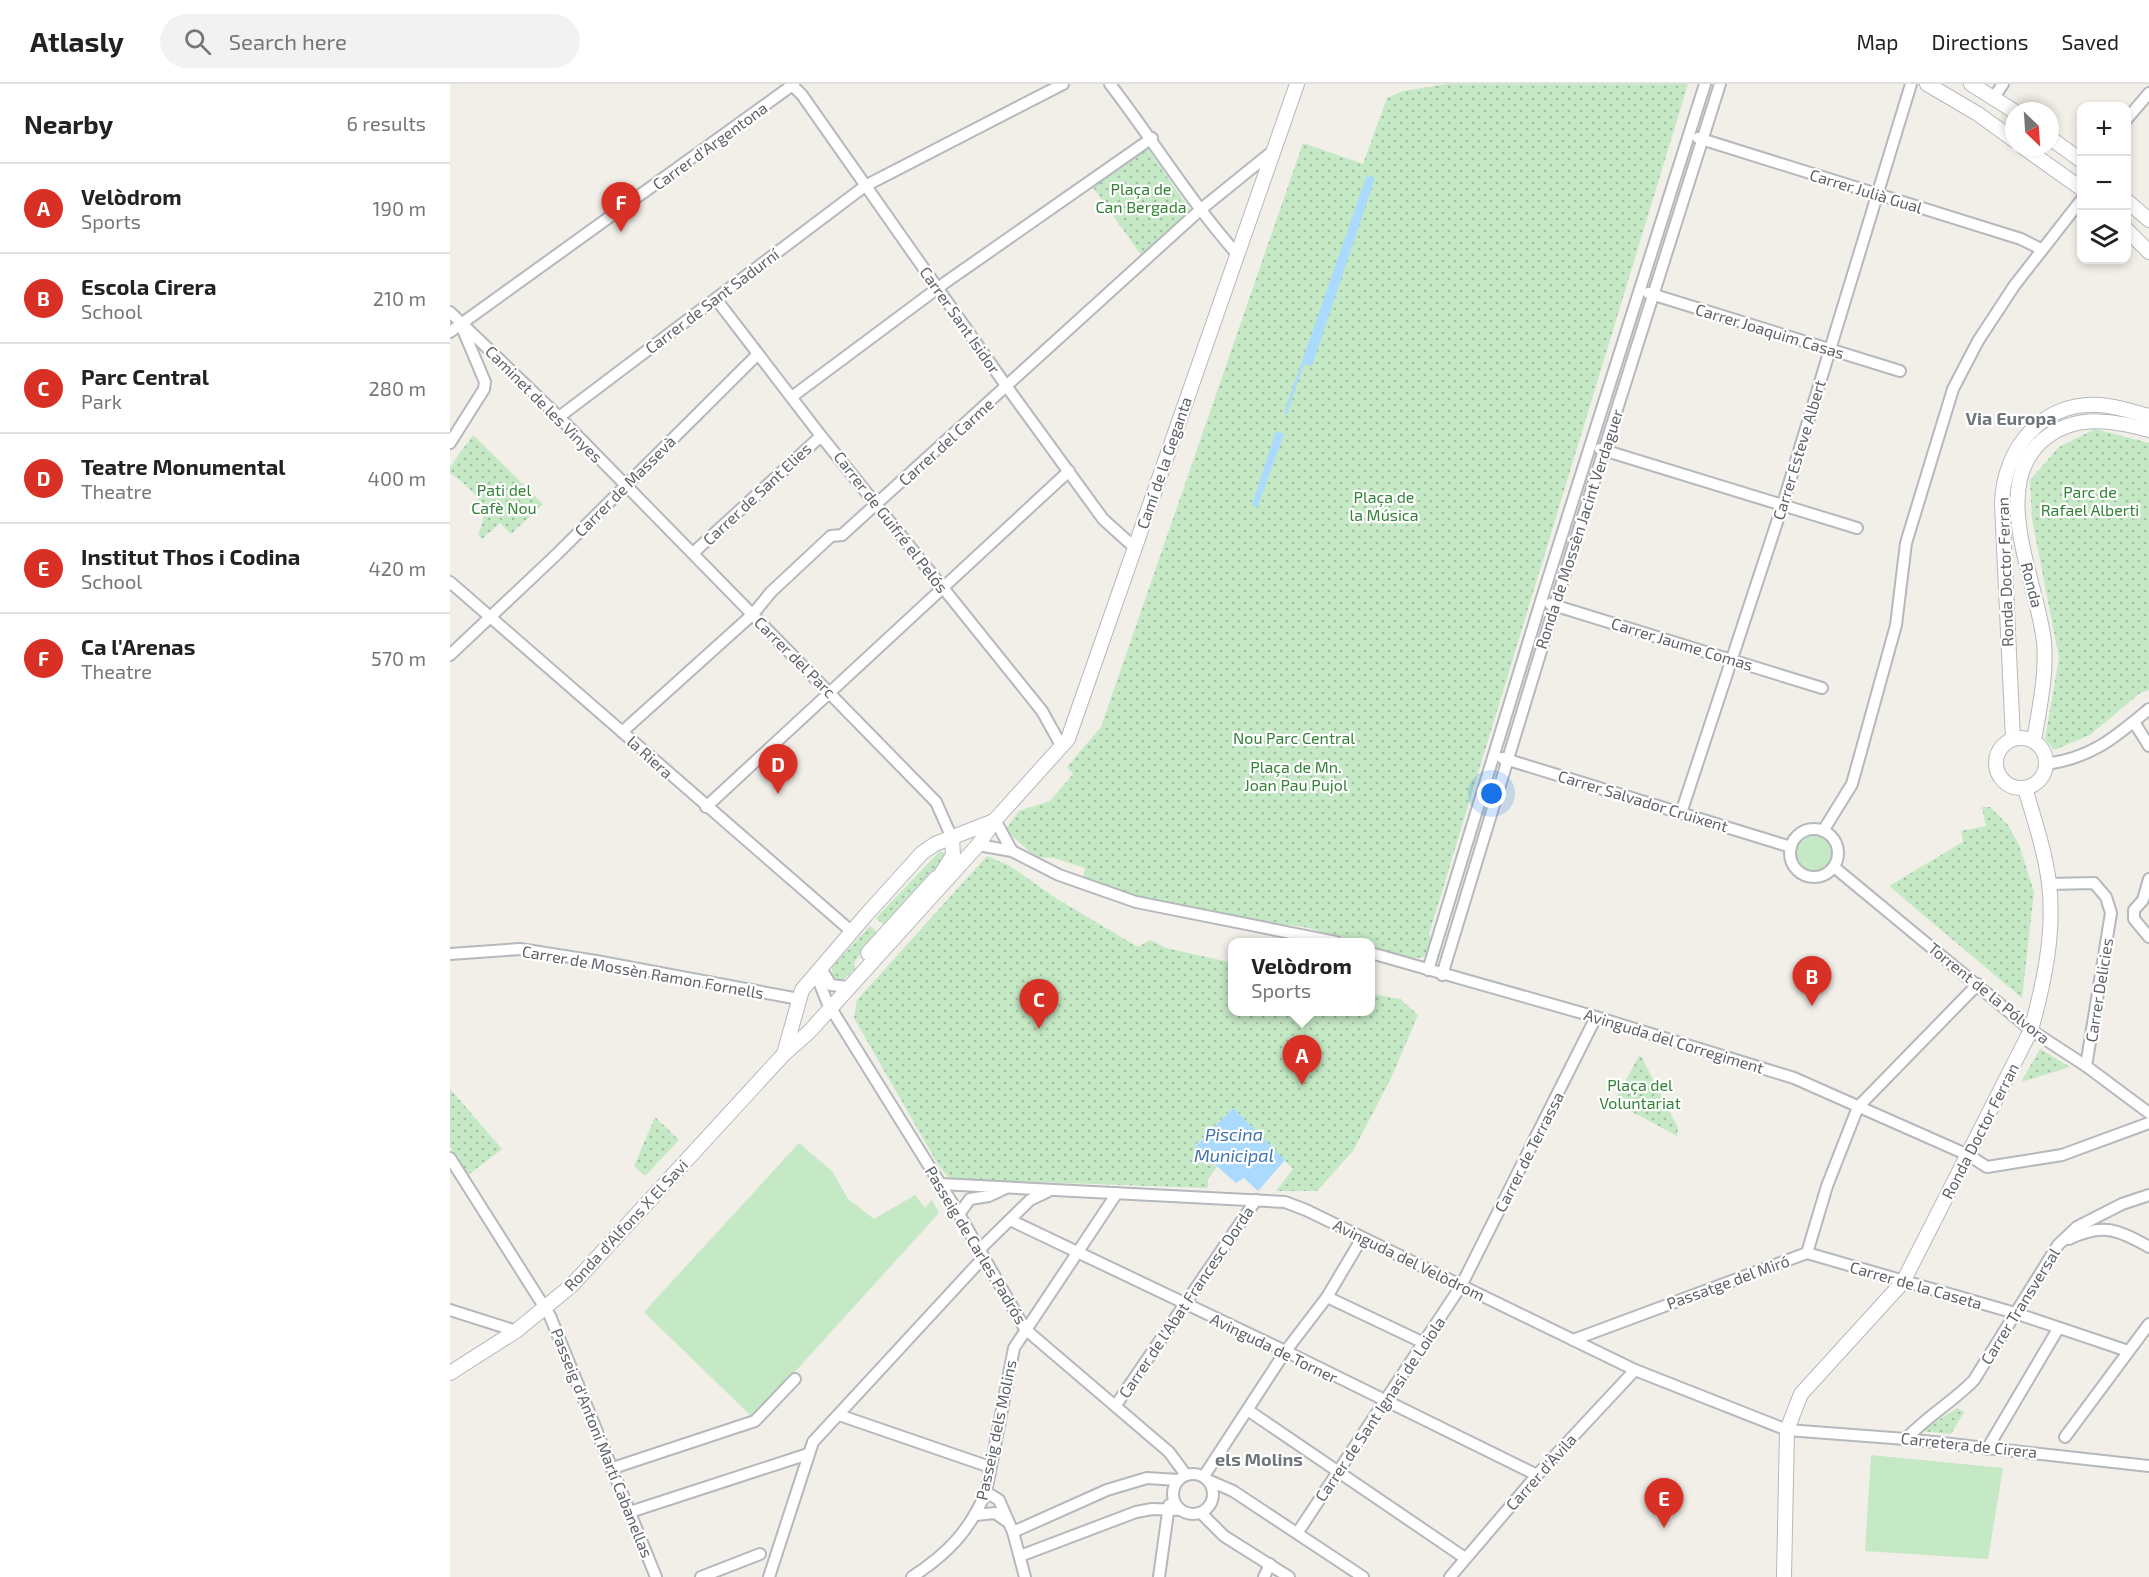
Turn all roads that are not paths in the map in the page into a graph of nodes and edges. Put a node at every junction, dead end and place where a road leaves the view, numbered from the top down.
1 (793, 84) edge
2 (1063, 84) edge
3 (1110, 84) edge
4 (1296, 84) edge
5 (1705, 84) edge
6 (1720, 84) edge
7 (1911, 84) edge
8 (1927, 84) edge
9 (1971, 84) edge
10 (2003, 84) edge
11 (2149, 93) edge
12 (1994, 97) junction
13 (2005, 105) edge
14 (2131, 115) edge
15 (2005, 134) edge
16 (1689, 135) junction
17 (1152, 138) junction
18 (1702, 140) junction
19 (2059, 144) edge
20 (1274, 151) junction
21 (2036, 156) edge
22 (2077, 157) edge
23 (2077, 185) edge
24 (865, 186) junction
25 (1876, 194) junction
26 (2131, 204) edge
27 (2077, 205) edge
28 (1200, 210) junction
29 (2149, 220) edge
30 (2131, 233) edge
31 (2041, 249) junction
32 (2149, 252) edge
33 (1237, 254) junction
34 (938, 288) junction
35 (1640, 291) junction
36 (1653, 295) junction
37 (716, 299) junction
38 (450, 312) edge
39 (461, 325) junction
40 (450, 332) edge
41 (1830, 349) junction
42 (758, 354) junction
43 (1900, 370) dead end
44 (1007, 387) junction
45 (793, 396) junction
46 (2149, 416) edge
47 (559, 417) junction
48 (2149, 430) edge
49 (821, 436) junction
50 (450, 443) edge
51 (1591, 446) junction
52 (1604, 450) junction
53 (1069, 471) junction
54 (625, 485) junction
55 (878, 503) junction
56 (1782, 507) junction
57 (1857, 528) dead end
58 (1135, 548) junction
59 (693, 553) junction
60 (450, 582) edge
61 (943, 588) junction
62 (1541, 601) junction
63 (1555, 605) junction
64 (753, 614) junction
65 (490, 617) junction
66 (450, 655) edge
67 (1733, 660) junction
68 (1822, 688) dead end
69 (830, 692) junction
70 (2149, 709) edge
71 (2134, 722) junction
72 (622, 732) junction
73 (2013, 739) junction
74 (2034, 741) junction
75 (2149, 746) edge
76 (1062, 747) junction
77 (1494, 755) junction
78 (1507, 759) junction
79 (2047, 764) junction
80 (2025, 788) junction
81 (706, 807) junction
82 (1681, 813) junction
83 (995, 820) junction
84 (1823, 831) junction
85 (952, 838) junction
86 (978, 845) junction
87 (1791, 847) junction
88 (1012, 851) junction
89 (947, 866) junction
90 (1834, 867) junction
91 (2149, 879) edge
92 (2049, 884) junction
93 (2146, 898) edge
94 (920, 909) junction
95 (851, 931) junction
96 (1316, 938) edge
97 (2149, 938) edge
98 (834, 951) junction
99 (450, 954) edge
100 (1375, 954) edge
101 (822, 970) junction
102 (1428, 970) junction
103 (860, 974) junction
104 (1442, 975) junction
105 (1978, 984) junction
106 (848, 987) junction
107 (799, 999) junction
108 (830, 1008) junction
109 (1596, 1017) junction
110 (2031, 1030) junction
111 (784, 1054) junction
112 (2086, 1066) junction
113 (1858, 1107) junction
114 (2149, 1113) edge
115 (2149, 1123) edge
116 (1968, 1155) junction
117 (450, 1158) edge
118 (940, 1184) junction
119 (1007, 1188) junction
120 (1048, 1192) junction
121 (1117, 1193) junction
122 (2149, 1195) edge
123 (1256, 1200) junction
124 (959, 1214) junction
125 (1010, 1220) junction
126 (1362, 1238) junction
127 (2058, 1245) junction
128 (2149, 1247) edge
129 (1807, 1253) junction
130 (981, 1254) junction
131 (1079, 1254) junction
132 (1903, 1282) junction
133 (1461, 1287) junction
134 (1326, 1297) junction
135 (1185, 1305) junction
136 (546, 1309) junction
137 (450, 1310) edge
138 (2015, 1313) junction
139 (2149, 1324) edge
140 (1025, 1329) junction
141 (2058, 1329) junction
142 (516, 1331) junction
143 (1573, 1340) junction
144 (1424, 1343) junction
145 (2128, 1351) junction
146 (1285, 1352) junction
147 (1635, 1370) junction
148 (450, 1373) edge
149 (795, 1379) dead end
150 (1385, 1401) junction
151 (1116, 1405) junction
152 (1249, 1411) junction
153 (839, 1415) junction
154 (1787, 1430) junction
155 (2065, 1437) dead end
156 (1906, 1439) junction
157 (1987, 1449) junction
158 (808, 1454) junction
159 (2149, 1466) edge
160 (990, 1467) junction
161 (613, 1468) junction
162 (1339, 1470) junction
163 (1537, 1475) junction
164 (1182, 1477) junction
165 (1207, 1479) junction
166 (986, 1492) junction
167 (1173, 1493) junction
168 (1168, 1510) junction
169 (1181, 1510) junction
170 (630, 1512) junction
171 (1201, 1513) junction
172 (976, 1515) junction
173 (1010, 1527) junction
174 (1298, 1532) junction
175 (760, 1554) dead end
176 (1020, 1556) junction
177 (1465, 1558) junction
178 (1270, 1564) junction
179 (656, 1577) edge
180 (701, 1577) edge
181 (769, 1577) edge
182 (912, 1577) edge
183 (1025, 1577) edge
184 (1159, 1577) edge
185 (1264, 1577) edge
186 (1289, 1577) edge
187 (1363, 1577) edge
188 (1449, 1577) edge
189 (1784, 1577) edge

1 - 24 street, Carrer Sant Isidor
1 - 39 street, Carrer d'Argentona
2 - 24 street, Carrer de Sant Sadurní
3 - 17 street
4 - 20 street, Camí de la Geganta
5 - 16 street, Ronda de Mossèn Jacint Verdaguer
6 - 18 street, Ronda de Mossèn Jacint Verdaguer
7 - 25 street, Carrer Esteve Albert
8 - 15 street
9 - 12 street
10 - 12 street
11 - 14 street
12 - 13 street
16 - 18 street, Carrer Julià Gual
16 - 35 street, Ronda de Mossèn Jacint Verdaguer
17 - 28 street
17 - 34 street
18 - 25 street, Carrer Julià Gual
18 - 36 street, Ronda de Mossèn Jacint Verdaguer
19 - 22 street
20 - 28 street, Carrer del Carme
20 - 33 street, Camí de la Geganta
21 - 23 street
24 - 34 street, Carrer Sant Isidor
24 - 37 street, Carrer de Sant Sadurní
25 - 31 street, Carrer Julià Gual
25 - 41 street, Carrer Esteve Albert
26 - 29 street
27 - 31 street
28 - 33 street
28 - 44 street, Carrer del Carme
30 - 32 street
31 - 84 street
33 - 58 street, Camí de la Geganta
34 - 44 street, Carrer Sant Isidor
34 - 45 street
35 - 36 street, Carrer Joaquim Casas
35 - 51 street, Ronda de Mossèn Jacint Verdaguer
36 - 41 street, Carrer Joaquim Casas
36 - 52 street, Ronda de Mossèn Jacint Verdaguer
37 - 42 street, Carrer de Guifré el Pelós
37 - 47 street, Carrer de Sant Sadurní
38 - 39 street
39 - 40 street, Carrer d'Argentona
39 - 47 street, Caminet de les Vinyes
39 - 50 street
41 - 43 street, Carrer Joaquim Casas
41 - 56 street, Carrer Esteve Albert
42 - 45 street, Carrer de Guifré el Pelós
42 - 54 street, Carrer de Massevà
44 - 53 street, Carrer Sant Isidor
44 - 55 street, Carrer del Carme
45 - 49 street, Carrer de Guifré el Pelós
46 - 73 street, Ronda Doctor Ferran
47 - 54 street, Caminet de les Vinyes
48 - 74 street, Ronda
49 - 55 street, Carrer de Guifré el Pelós
49 - 59 street, Carrer de Sant Elies
51 - 52 street
51 - 62 street, Ronda de Mossèn Jacint Verdaguer
52 - 56 street
52 - 63 street, Ronda de Mossèn Jacint Verdaguer
53 - 58 street, Carrer Sant Isidor
53 - 61 street
54 - 59 street, Carrer del Parc
54 - 65 street, Carrer de Massevà
55 - 61 street, Carrer de Guifré el Pelós
55 - 64 street, Carrer del Carme
56 - 57 street
56 - 67 street, Carrer Esteve Albert
58 - 76 street, Camí de la Geganta
59 - 64 street, Carrer del Parc
60 - 65 street, la Riera
61 - 69 street
61 - 76 street, Carrer de Guifré el Pelós
62 - 63 street, Carrer Jaume Comas
62 - 77 street, Ronda de Mossèn Jacint Verdaguer
63 - 67 street, Carrer Jaume Comas
63 - 78 street, Ronda de Mossèn Jacint Verdaguer
64 - 69 street, Carrer del Parc
64 - 72 street, Carrer del Carme
65 - 66 street, Carrer de Massevà
65 - 72 street, la Riera
67 - 68 street, Carrer Jaume Comas
67 - 82 street, Carrer Esteve Albert
69 - 81 street
69 - 85 street, Carrer del Parc
70 - 71 street
71 - 75 street
71 - 79 street
72 - 81 street, la Riera
73 - 74 street
73 - 80 street
74 - 79 street
76 - 83 street, Camí de la Geganta
77 - 78 street, Carrer Salvador Cruixent
77 - 102 street, Ronda de Mossèn Jacint Verdaguer
78 - 82 street, Carrer Salvador Cruixent
78 - 104 street, Ronda de Mossèn Jacint Verdaguer
79 - 80 street
80 - 92 street, Ronda Doctor Ferran
81 - 95 street, la Riera
82 - 87 street, Carrer Salvador Cruixent
83 - 85 street
83 - 86 street, Camí de la Geganta
83 - 88 street
84 - 87 street
84 - 90 street
85 - 89 street
85 - 95 street
86 - 88 street
86 - 94 street, Camí de la Geganta
87 - 90 street
88 - 96 street
89 - 94 street
89 - 103 street
90 - 105 street, Torrent de la Pólvora
91 - 93 street
92 - 110 street, Ronda Doctor Ferran
92 - 112 street, Carrer Delicies
93 - 97 street
94 - 103 street, Ronda d'Alfons X El Savi
95 - 98 street
98 - 101 street
98 - 107 street
99 - 107 street, Carrer de Mossèn Ramon Fornells
100 - 102 street, Avinguda del Corregiment
101 - 106 street
101 - 108 street, Passeig de Carles Padrós
102 - 104 street, Avinguda del Corregiment
103 - 106 street, Ronda d'Alfons X El Savi
104 - 109 street, Avinguda del Corregiment
105 - 110 street, Torrent de la Pólvora
105 - 113 street
106 - 108 street, Ronda d'Alfons X El Savi
107 - 111 street
108 - 111 street, Ronda d'Alfons X El Savi
108 - 118 street, Passeig de Carles Padrós
109 - 113 street, Avinguda del Corregiment
109 - 133 street, Carrer de Terrassa
110 - 112 street, Torrent de la Pólvora
110 - 116 street, Ronda Doctor Ferran
111 - 136 street, Ronda d'Alfons X El Savi
112 - 114 street, Torrent de la Pólvora
113 - 116 street, Avinguda del Corregiment
113 - 129 street, Passatge del Miró
115 - 116 street, Avinguda del Corregiment
116 - 132 street, Ronda Doctor Ferran
117 - 136 street, Passeig d'Antoni Martí Cabanellas
118 - 119 street, Avinguda del Velòdrom
118 - 124 street, Passeig de Carles Padrós
119 - 120 street, Avinguda del Velòdrom
119 - 124 street, Avinguda del Velòdrom
120 - 121 street, Avinguda del Velòdrom
120 - 125 street
121 - 123 street, Avinguda del Velòdrom
121 - 131 street, Passeig dels Molins
122 - 127 street, Carrer Transversal
123 - 126 street, Avinguda del Velòdrom
123 - 135 street, Carrer de l'Abat Francesc Dorda
124 - 130 street, Passeig de Carles Padrós
125 - 130 street
125 - 131 street, Avinguda de Torner
126 - 133 street, Avinguda del Velòdrom
126 - 134 street
127 - 128 street
127 - 138 street, Carrer Transversal
129 - 132 street, Carrer de la Caseta
129 - 143 street, Passatge del Miró
130 - 140 street, Passeig de Carles Padrós
130 - 153 street
131 - 135 street, Avinguda de Torner
131 - 140 street, Passeig dels Molins
132 - 138 street, Carrer de la Caseta
132 - 154 street, Ronda Doctor Ferran
133 - 143 street, Avinguda del Velòdrom
133 - 144 street, Carrer de Sant Ignasi de Loiola
134 - 144 street
134 - 146 street
135 - 146 street, Avinguda de Torner
135 - 151 street, Carrer de l'Abat Francesc Dorda
136 - 142 street, Ronda d'Alfons X El Savi
136 - 161 street, Passeig d'Antoni Martí Cabanellas
137 - 142 street
138 - 141 street, Carrer de la Caseta
138 - 156 street, Carrer Transversal
139 - 145 street
140 - 151 street, Passeig de Carles Padrós
140 - 160 street, Passeig dels Molins
141 - 145 street, Carrer de la Caseta
141 - 157 street
142 - 148 street, Ronda d'Alfons X El Savi
143 - 147 street, Avinguda del Velòdrom
144 - 150 street, Carrer de Sant Ignasi de Loiola
145 - 155 street
146 - 150 street, Avinguda de Torner
146 - 152 street
147 - 154 street, Avinguda del Velòdrom
147 - 163 street, Carrer d'Àvila
149 - 161 street
150 - 162 street, Carrer de Sant Ignasi de Loiola
150 - 163 street, Avinguda de Torner
151 - 164 street, Passeig de Carles Padrós
152 - 162 street
152 - 165 street
153 - 158 street
153 - 160 street
154 - 156 street, Carretera de Cirera
154 - 189 street
156 - 157 street, Carretera de Cirera
157 - 159 street, Carretera de Cirera
158 - 170 street
158 - 181 street
160 - 166 street, Passeig dels Molins
161 - 170 street, Passeig d'Antoni Martí Cabanellas
162 - 174 street, Carrer de Sant Ignasi de Loiola
162 - 177 street
163 - 177 street, Carrer d'Àvila
164 - 165 street
164 - 167 street
164 - 173 street
165 - 171 street
165 - 174 street
166 - 172 street, Passeig dels Molins
166 - 173 street
167 - 168 street
167 - 169 street
168 - 169 street
168 - 176 street
168 - 184 street
169 - 171 street
170 - 179 street, Passeig d'Antoni Martí Cabanellas
171 - 178 street
172 - 173 street
172 - 182 street, Passeig dels Molins
173 - 176 street
174 - 187 street
175 - 180 street
176 - 183 street
177 - 188 street, Carrer d'Àvila
178 - 185 street
178 - 186 street

